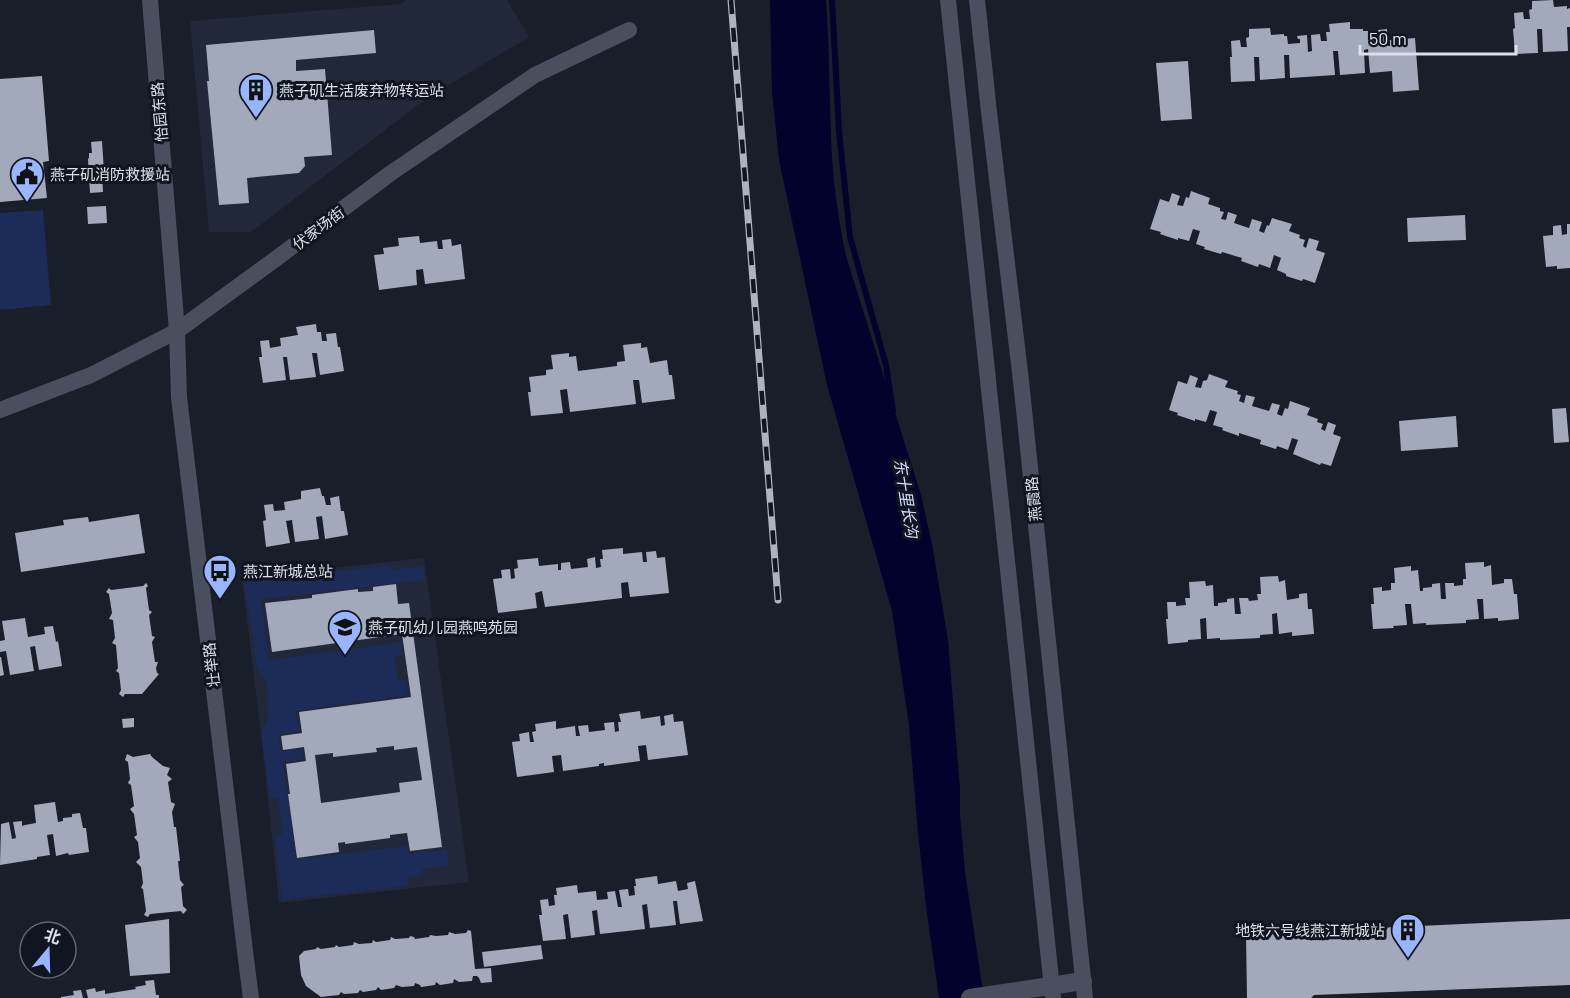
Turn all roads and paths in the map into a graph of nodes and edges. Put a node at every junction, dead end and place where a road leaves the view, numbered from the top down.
1 (150, 0) edge
2 (948, 0) edge
3 (977, 0) edge
4 (629, 30) dead end
5 (177, 331) junction
6 (0, 410) edge
7 (1084, 990) edge
8 (1052, 992) edge
9 (251, 998) edge
10 (970, 998) edge

1 - 5 street, 怡园东路
2 - 8 street
3 - 7 street, 燕霞路
4 - 5 street, 伏家场街
5 - 6 street, 伏家场街
5 - 9 street, 壮举路
7 - 8 street
8 - 10 street

